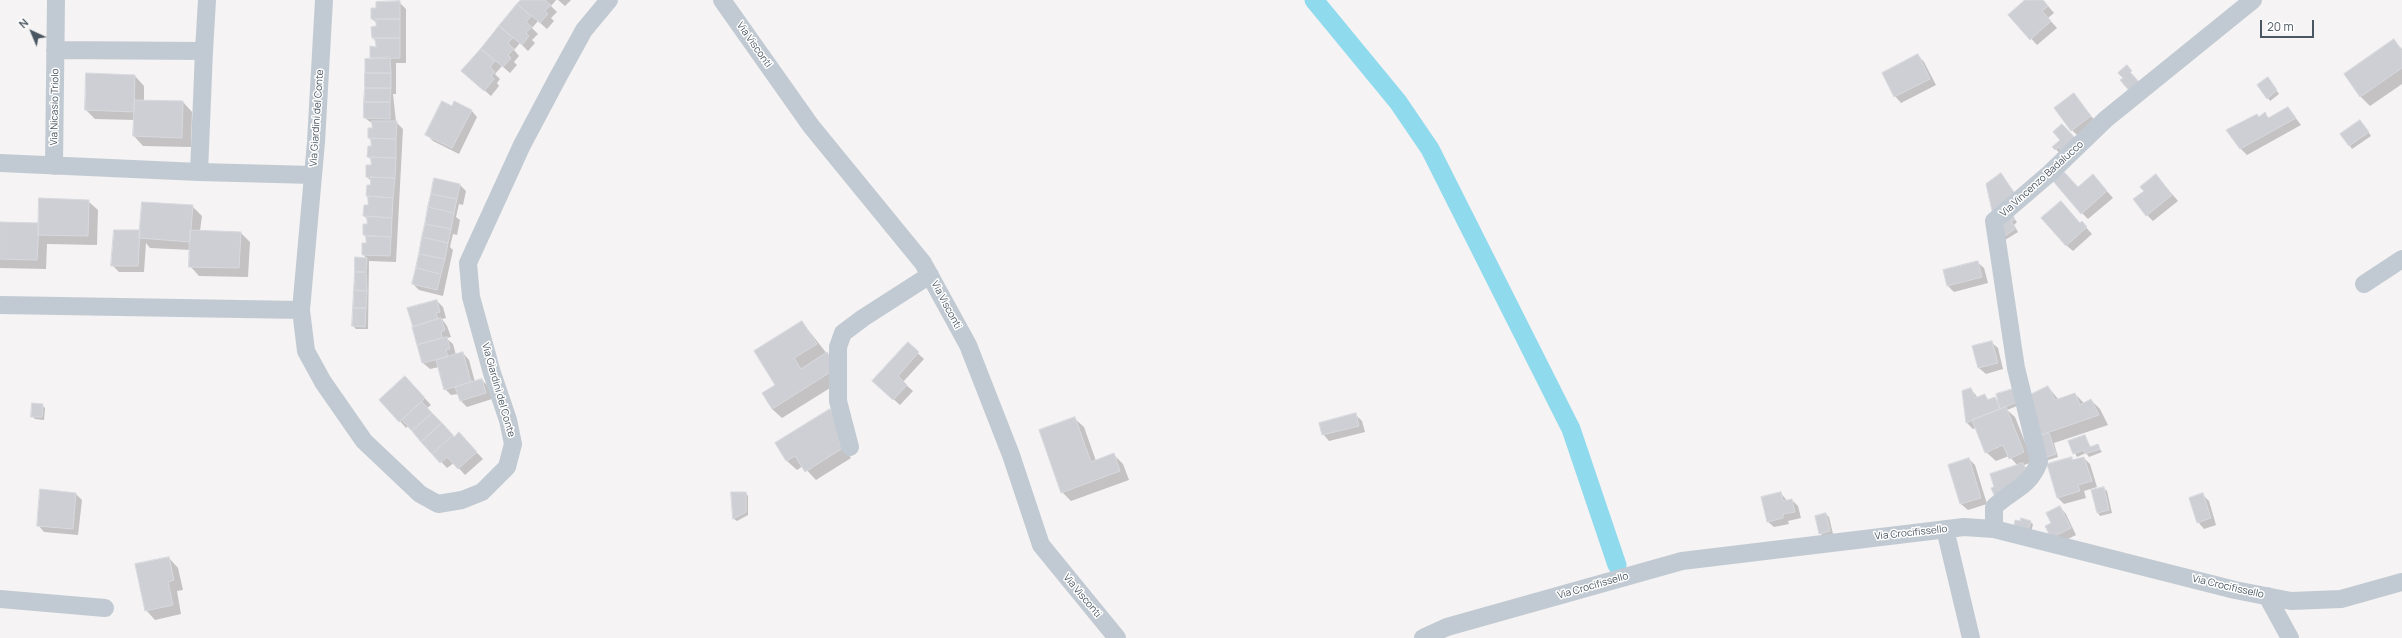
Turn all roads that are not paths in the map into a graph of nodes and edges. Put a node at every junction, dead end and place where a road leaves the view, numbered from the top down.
1 (56, 0) edge
2 (207, 0) edge
3 (324, 0) edge
4 (609, 0) edge
5 (722, 0) edge
6 (2253, 0) edge
7 (55, 50) junction
8 (204, 50) junction
9 (0, 163) edge
10 (54, 166) junction
11 (199, 172) junction
12 (313, 175) junction
13 (2402, 259) edge
14 (930, 275) junction
15 (2364, 284) dead end
16 (0, 305) edge
17 (301, 310) junction
18 (850, 447) dead end
19 (1945, 529) junction
20 (1994, 529) junction
21 (2402, 582) edge
22 (2267, 596) junction
23 (0, 599) edge
24 (105, 608) dead end
25 (1117, 638) edge
26 (1423, 638) edge
27 (1971, 638) edge
28 (2290, 638) edge

1 - 7 street, Via Nicasio Triolo
2 - 8 street
3 - 12 street, Via Giardini del Conte
4 - 17 street, Via Giardini del Conte
5 - 14 street, Via Visconti
6 - 20 street, Via Vincenzo Badalucco
7 - 8 street
7 - 10 street, Via Nicasio Triolo
8 - 11 street
9 - 10 street
10 - 11 street
11 - 12 street
12 - 17 street, Via Giardini del Conte
13 - 15 street
14 - 18 street
14 - 25 street, Via Visconti
16 - 17 street
19 - 20 street, Via Crocifissello
19 - 26 street, Via Crocifissello
19 - 27 street
20 - 22 street, Via Crocifissello
21 - 22 street, Via Crocifissello
22 - 28 street
23 - 24 street

